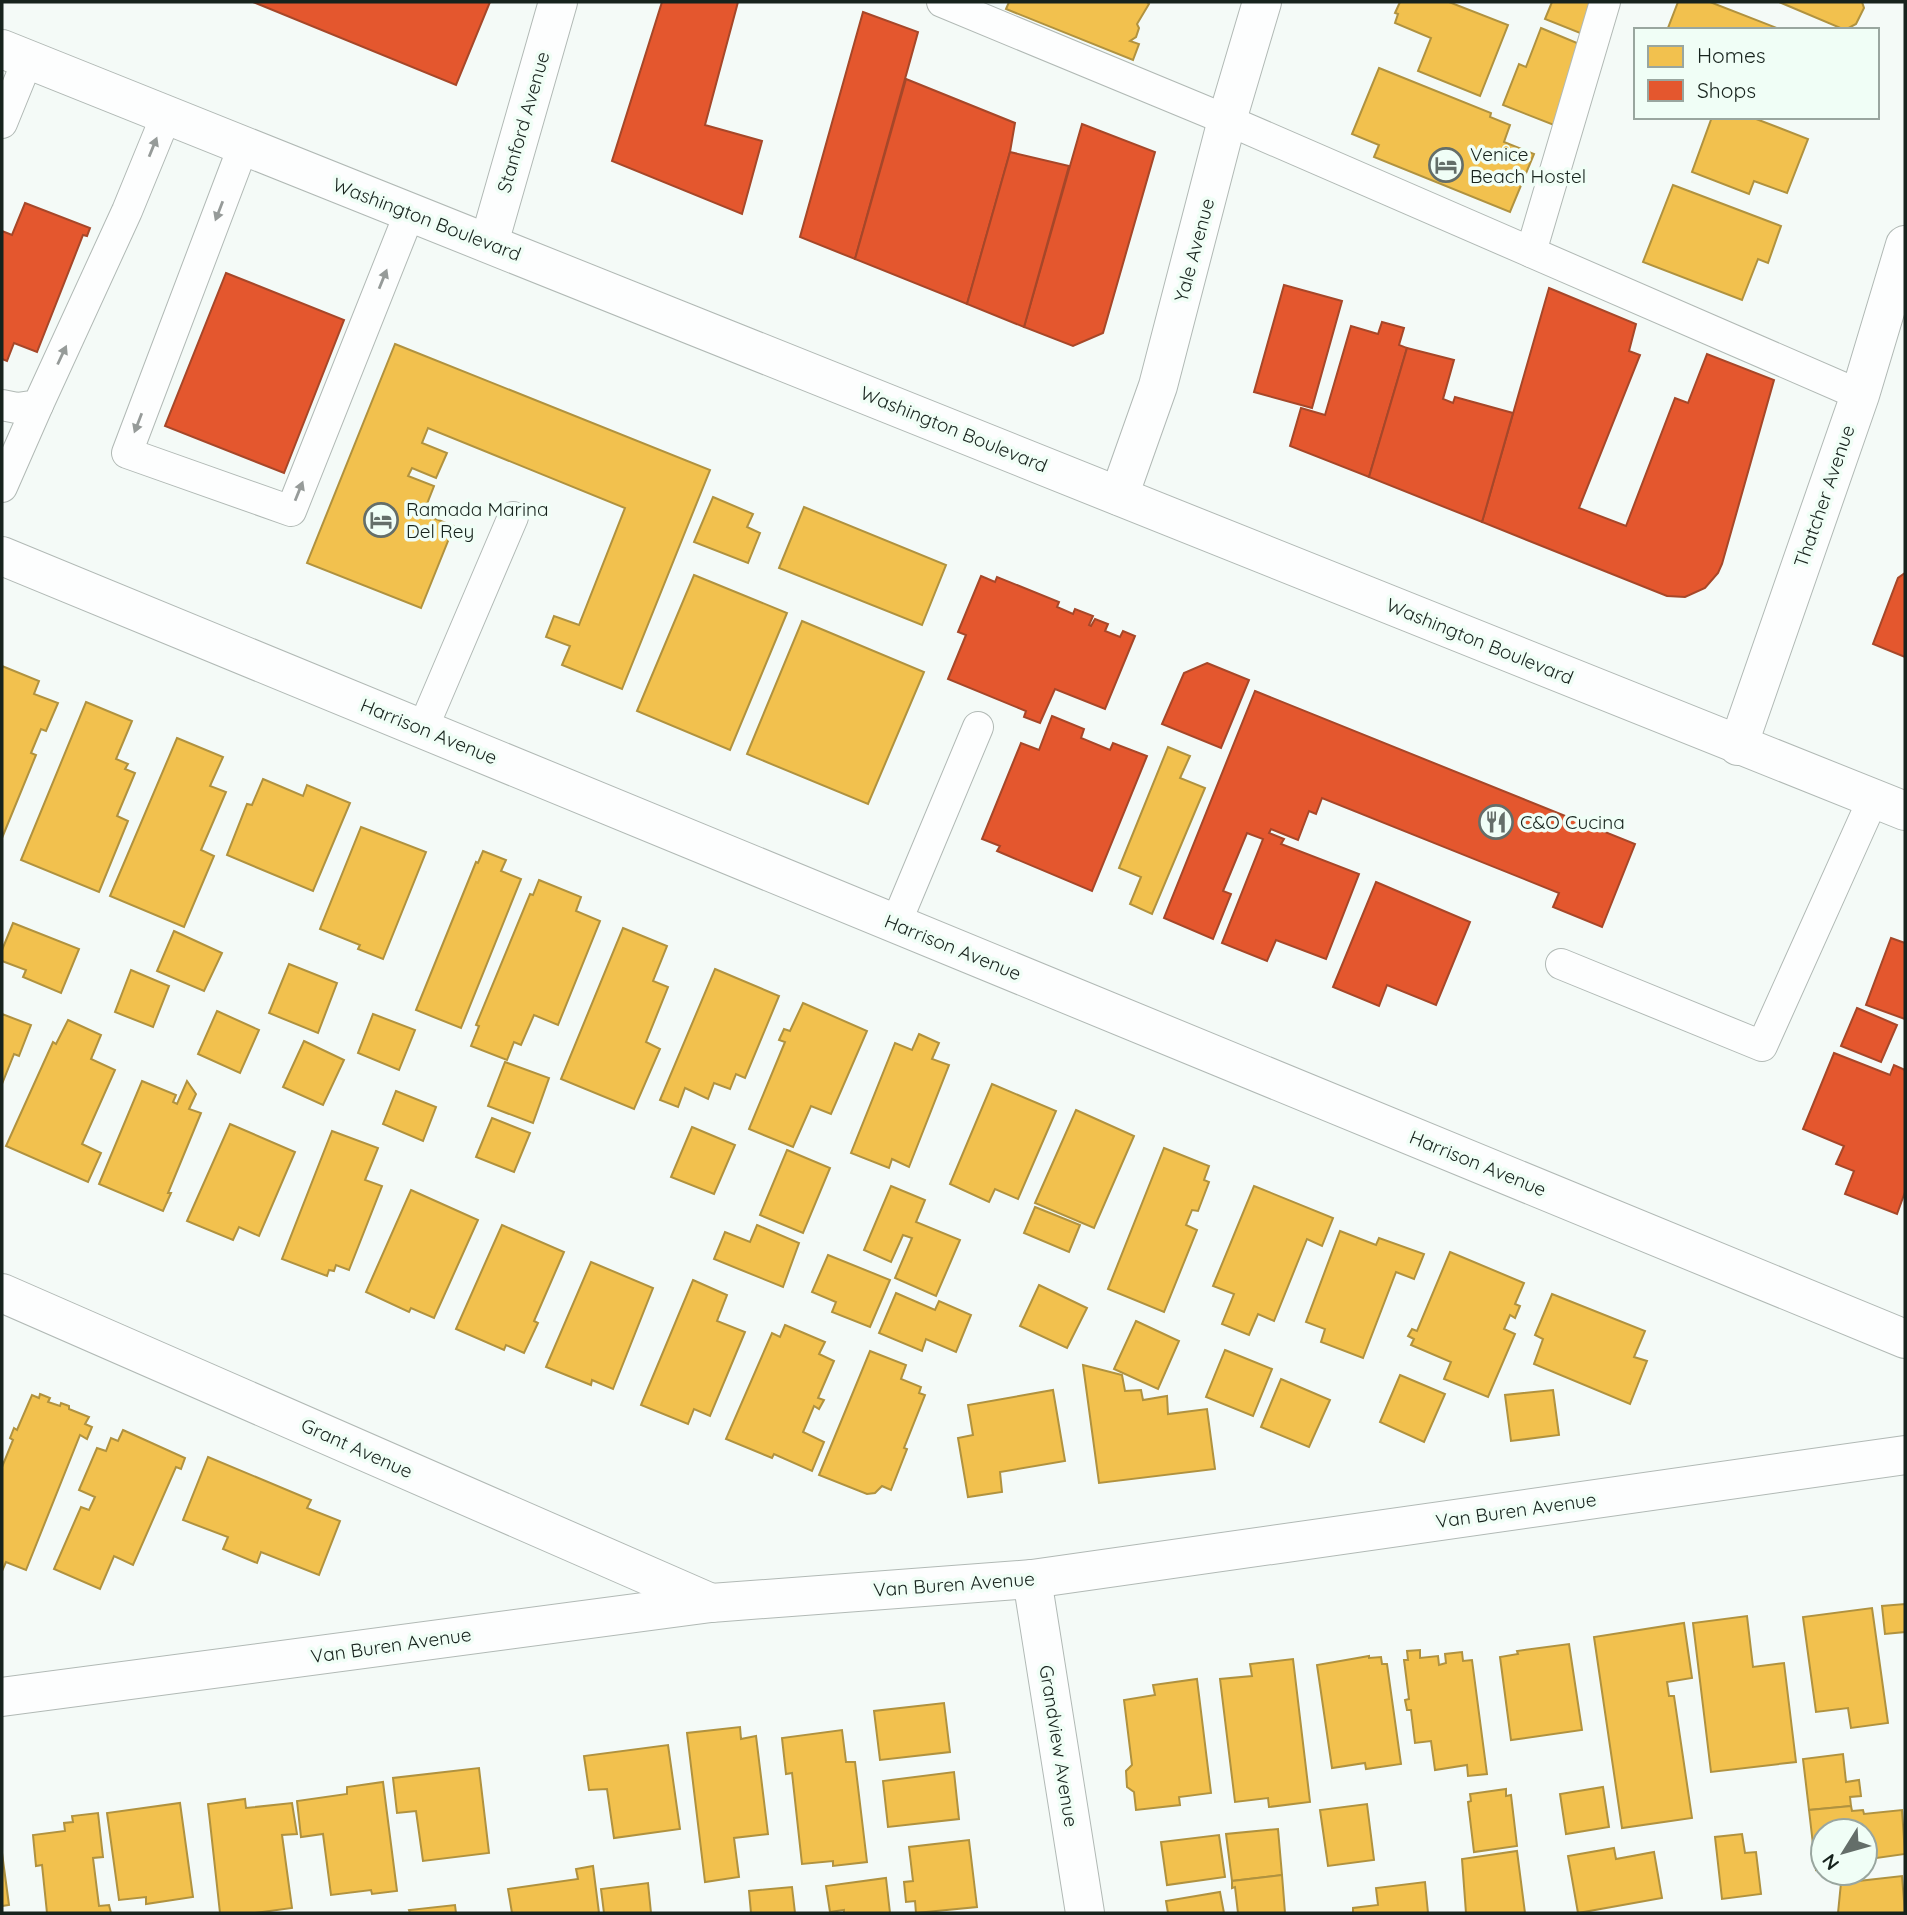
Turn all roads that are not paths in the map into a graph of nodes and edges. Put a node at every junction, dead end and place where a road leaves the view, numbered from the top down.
1 (558, 2) edge
2 (942, 2) edge
3 (1262, 2) edge
4 (1605, 2) edge
5 (15, 54) edge
6 (166, 116) junction
7 (1227, 120) junction
8 (2, 123) edge
9 (243, 147) junction
10 (410, 212) junction
11 (489, 243) junction
12 (1905, 245) edge
13 (1531, 252) junction
14 (1860, 395) junction
15 (2, 405) edge
16 (38, 405) junction
17 (2, 487) edge
18 (1119, 496) junction
19 (513, 517) dead end
20 (2, 556) edge
21 (978, 727) dead end
22 (423, 728) junction
23 (1738, 746) junction
24 (1889, 805) edge
25 (896, 923) junction
26 (1561, 964) dead end
27 (2, 1293) edge
28 (1905, 1339) edge
29 (1905, 1455) edge
30 (1032, 1579) junction
31 (711, 1602) junction
32 (2, 1697) edge
33 (1085, 1913) edge

1 - 11 street, Stanford Avenue
2 - 7 lane
3 - 7 street, Yale Avenue
4 - 13 lane
5 - 6 street, Washington Boulevard
5 - 8 lane
6 - 9 street, Washington Boulevard
16 -> 6 lane
7 - 13 lane
7 - 18 street, Yale Avenue
9 - 10 street, Washington Boulevard
9 -> 10 lane
10 - 11 street, Washington Boulevard
11 - 18 street, Washington Boulevard
12 - 14 street, Thatcher Avenue
13 - 14 lane
14 - 23 street, Thatcher Avenue
15 - 16 lane
16 - 17 lane
18 - 23 street, Washington Boulevard
19 - 22 lane
20 - 22 street, Harrison Avenue
21 - 25 lane
22 - 25 street, Harrison Avenue
23 - 24 street, Washington Boulevard
24 - 26 lane
25 - 28 street, Harrison Avenue
27 - 31 street, Grant Avenue
29 - 30 street, Van Buren Avenue
30 - 31 street, Van Buren Avenue
30 - 33 street, Grandview Avenue
31 - 32 street, Van Buren Avenue

